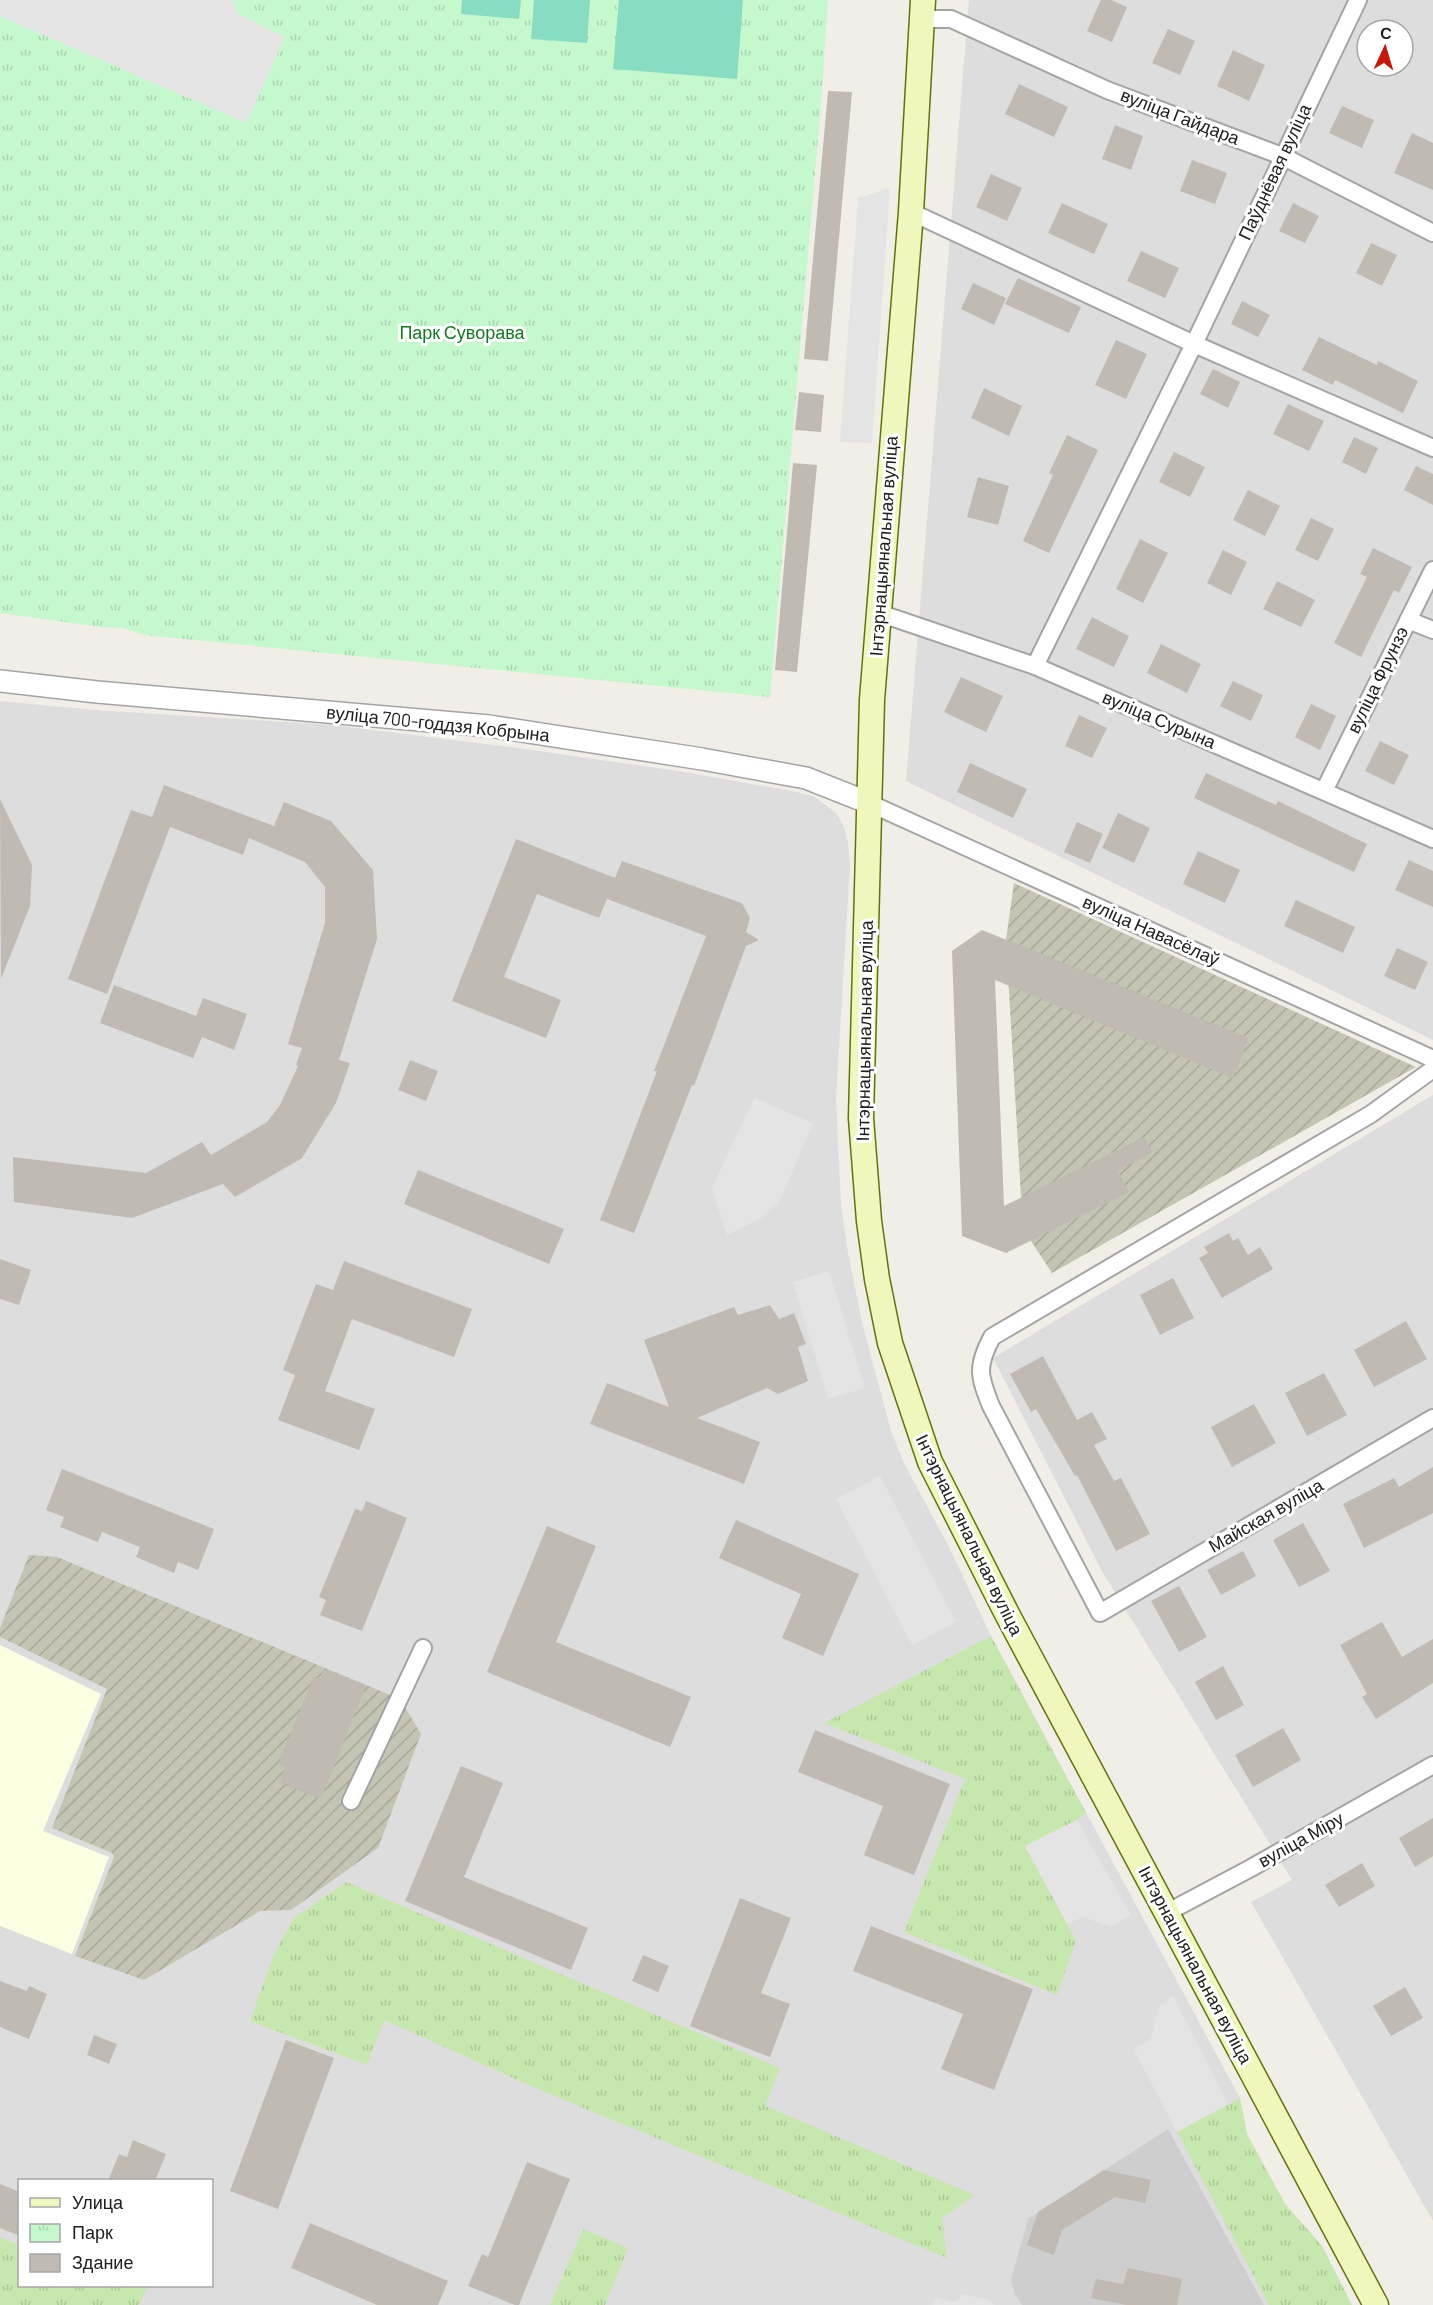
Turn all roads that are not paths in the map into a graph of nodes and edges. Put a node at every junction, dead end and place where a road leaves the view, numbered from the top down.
1 (1358, 0) edge
2 (923, 10) edge
3 (1282, 156) junction
4 (910, 212) junction
5 (1433, 233) edge
6 (1194, 344) junction
7 (1433, 448) edge
8 (1433, 570) edge
9 (879, 613) junction
10 (1408, 620) junction
11 (1433, 630) edge
12 (1035, 666) junction
13 (0, 681) edge
14 (1324, 791) junction
15 (869, 804) junction
16 (1433, 839) edge
17 (1433, 1059) edge
18 (1433, 1069) edge
19 (1433, 1418) edge
20 (423, 1648) dead end
21 (1433, 1765) edge
22 (351, 1801) dead end
23 (1168, 1912) junction
24 (1376, 2305) edge

1 - 3 street, Паўднёвая вуліца
2 - 3 street, вуліца Гайдара
2 - 4 main road, Інтэрнацыянальная вуліца
3 - 5 street, вуліца Гайдара
3 - 6 street, Паўднёвая вуліца
4 - 6 street
4 - 9 main road, Інтэрнацыянальная вуліца
6 - 7 street
6 - 12 street, Паўднёвая вуліца
8 - 10 street, вуліца Фрунзэ
9 - 12 street, вуліца Сурына
9 - 15 main road, Інтэрнацыянальная вуліца
10 - 11 street
10 - 14 street, вуліца Фрунзэ
12 - 14 street, вуліца Сурына
13 - 15 street, вуліца 700-годдзя Кобрына
14 - 16 street, вуліца Сурына
15 - 17 street, вуліца Навасёлаў
15 - 23 main road, Інтэрнацыянальная вуліца
18 - 19 street, Майская вуліца
20 - 22 street
21 - 23 street, вуліца Міру
23 - 24 main road, Інтэрнацыянальная вуліца

